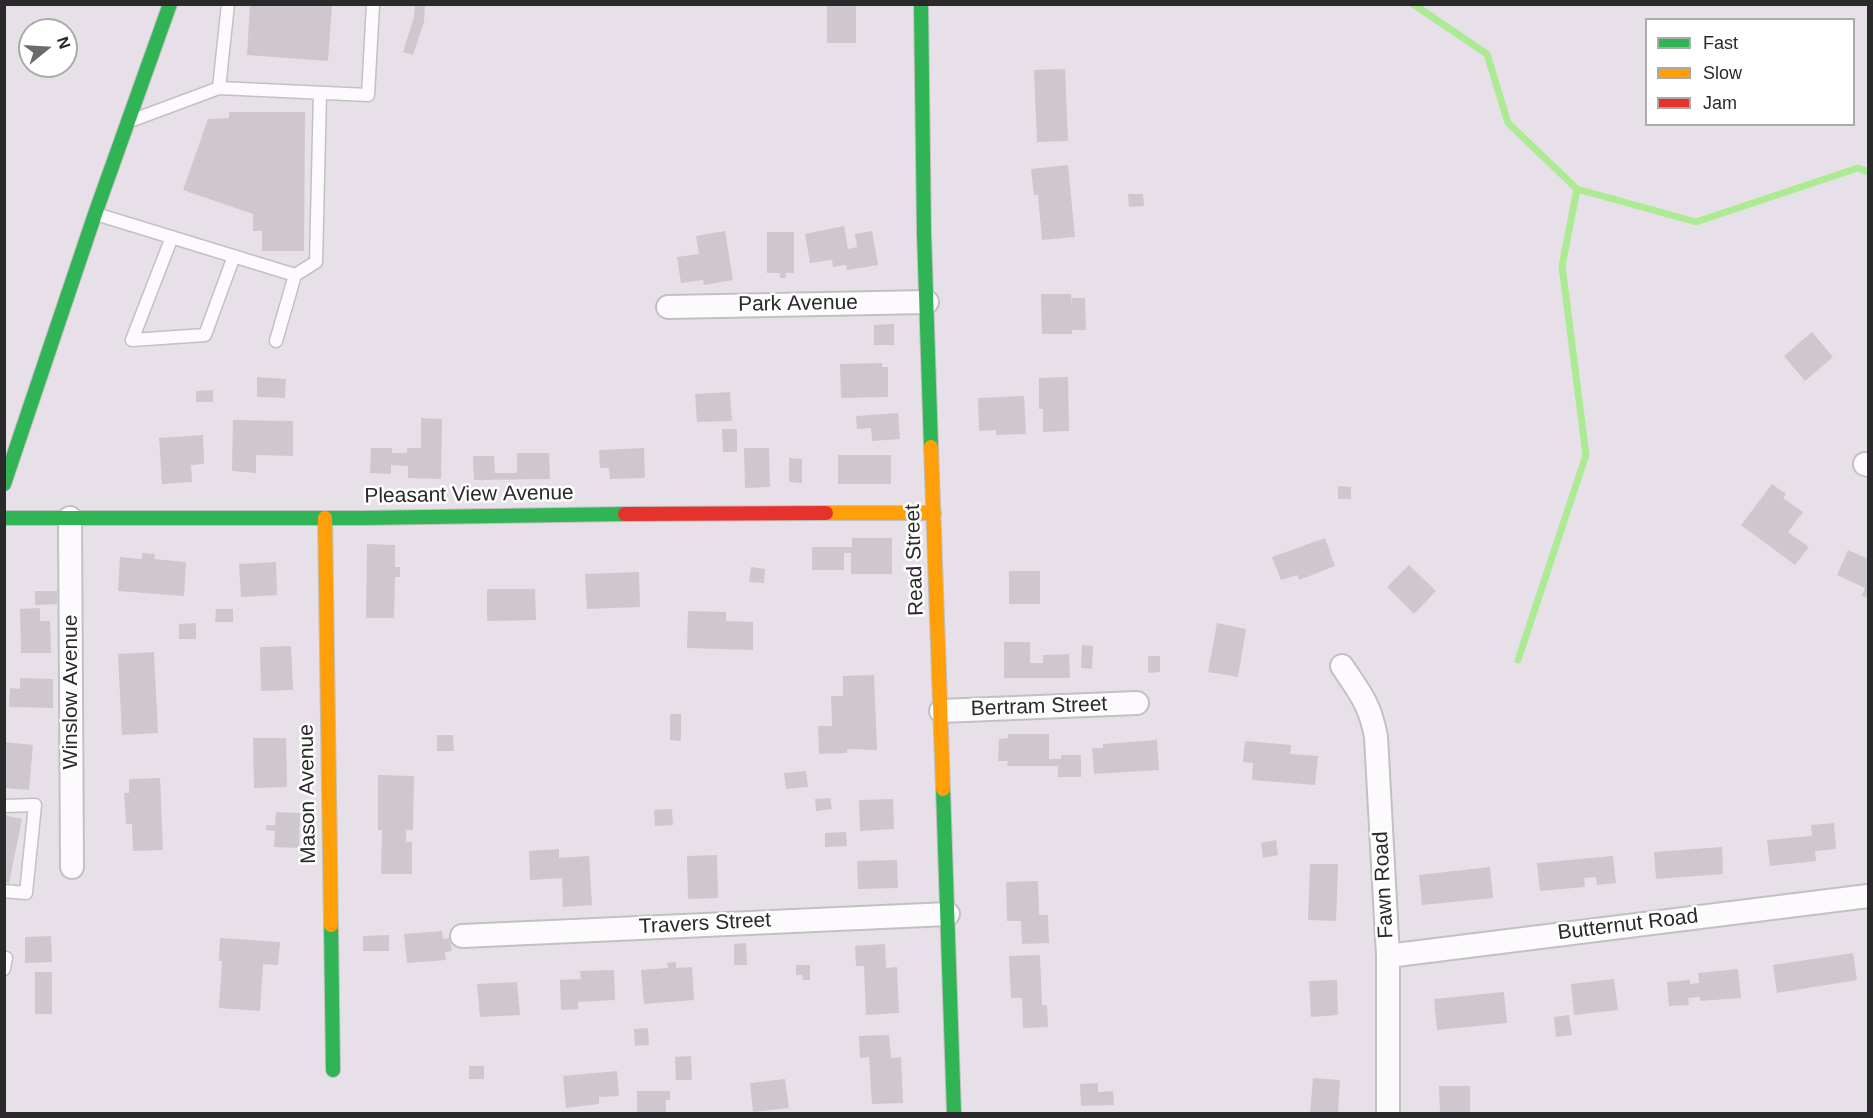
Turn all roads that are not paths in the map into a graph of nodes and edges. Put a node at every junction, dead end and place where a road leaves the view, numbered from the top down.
1 (170, 4) edge
2 (228, 4) edge
3 (373, 4) edge
4 (921, 4) edge
5 (219, 88) junction
6 (320, 93) junction
7 (128, 121) junction
8 (95, 214) junction
9 (172, 237) junction
10 (234, 256) junction
11 (296, 275) junction
12 (927, 302) junction
13 (668, 307) dead end
14 (276, 341) dead end
15 (4, 484) edge
16 (934, 513) junction
17 (4, 518) edge
18 (70, 518) junction
19 (325, 518) junction
20 (1342, 666) dead end
21 (1137, 703) dead end
22 (941, 711) junction
23 (4, 806) edge
24 (72, 867) dead end
25 (4, 891) edge
26 (1869, 896) edge
27 (948, 914) junction
28 (462, 936) dead end
29 (1388, 956) junction
30 (333, 1070) dead end
31 (954, 1113) edge
32 (1388, 1113) edge

1 - 7 main road
2 - 5 lane
3 - 6 lane
4 - 12 main road, Read Street
5 - 6 lane
5 - 7 lane
6 - 11 lane
7 - 8 main road
8 - 9 lane
8 - 15 main road
9 - 10 lane
9 - 10 lane
10 - 11 lane
11 - 14 lane
12 - 13 street, Park Avenue
12 - 16 main road, Read Street
16 - 19 main road, Pleasant View Avenue
16 - 22 main road, Read Street
17 - 18 main road, Pleasant View Avenue
18 - 19 main road, Pleasant View Avenue
18 - 24 street, Winslow Avenue
19 - 30 main road, Mason Avenue
20 - 29 street, Fawn Road
21 - 22 street, Bertram Street
22 - 27 main road, Read Street
23 - 25 lane
26 - 29 street, Butternut Road
27 - 28 street, Travers Street
27 - 31 main road, Read Street
29 - 32 street, Fawn Road

